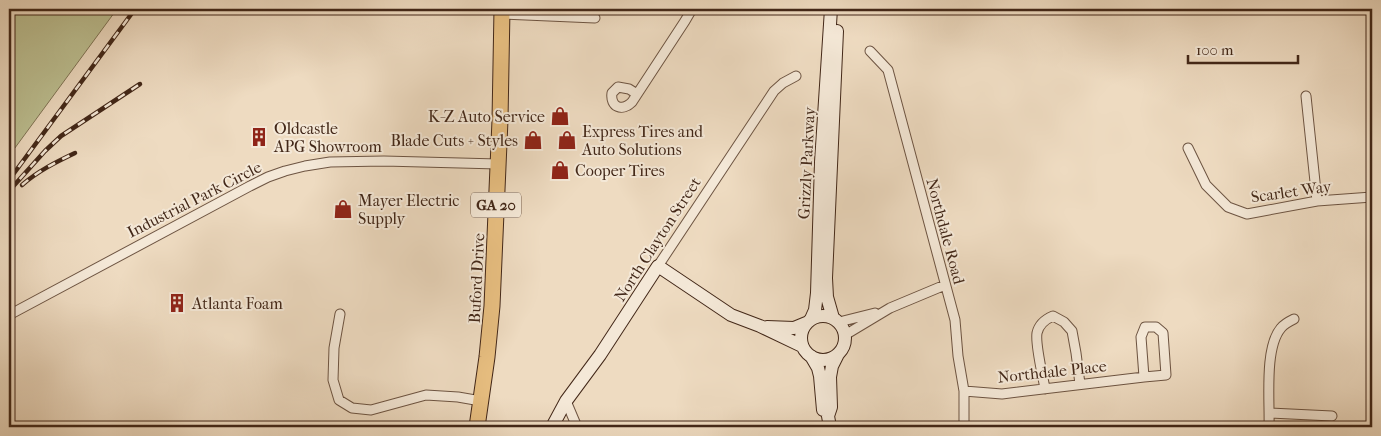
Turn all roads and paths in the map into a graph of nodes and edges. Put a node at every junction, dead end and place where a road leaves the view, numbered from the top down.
1 (692, 9) edge
2 (830, 9) edge
3 (838, 9) edge
4 (502, 11) edge
5 (596, 18) dead end
6 (870, 51) dead end
7 (796, 76) dead end
8 (637, 94) dead end
9 (1306, 96) dead end
10 (1188, 148) dead end
11 (498, 164) junction
12 (1372, 196) edge
13 (1317, 202) junction
14 (658, 266) junction
15 (945, 285) junction
16 (890, 308) junction
17 (340, 314) dead end
18 (9, 315) edge
19 (1294, 319) dead end
20 (836, 320) junction
21 (809, 321) junction
22 (760, 326) junction
23 (845, 335) junction
24 (802, 346) junction
25 (838, 354) junction
26 (811, 356) junction
27 (1144, 377) junction
28 (1080, 384) junction
29 (1045, 389) junction
30 (964, 390) junction
31 (482, 401) junction
32 (566, 401) junction
33 (1270, 413) junction
34 (1332, 416) dead end
35 (829, 421) edge
36 (477, 427) edge
37 (552, 427) edge
38 (577, 427) edge
39 (964, 427) edge
40 (1269, 427) edge

1 - 8 street
2 - 21 street, Grizzly Parkway
3 - 20 street, Grizzly Parkway
4 - 5 street
4 - 11 highway, Buford Drive / GA 20
6 - 15 street, Northdale Road
7 - 14 street, North Clayton Street
9 - 13 street
10 - 13 street, Scarlet Way
11 - 18 street, Industrial Park Circle
11 - 31 highway, Buford Drive / GA 20
12 - 13 street, Scarlet Way
14 - 22 street
14 - 32 street, North Clayton Street
15 - 16 street
15 - 30 street, Northdale Road
16 - 20 street
16 - 23 street
17 - 31 street
19 - 33 street
20 - 21 street
20 - 23 street
21 - 22 street
21 - 24 street
22 - 24 street
23 - 25 street
24 - 26 street
25 - 26 street
25 - 35 street
26 - 35 street
27 - 27 street, Northdale Place
27 - 28 street, Northdale Place
28 - 29 street, Northdale Place
28 - 29 street
29 - 30 street, Northdale Place
30 - 39 street, Northdale Road
31 - 36 highway, Buford Drive / GA 20
32 - 37 street, North Clayton Street
32 - 38 street
33 - 34 street
33 - 40 street

